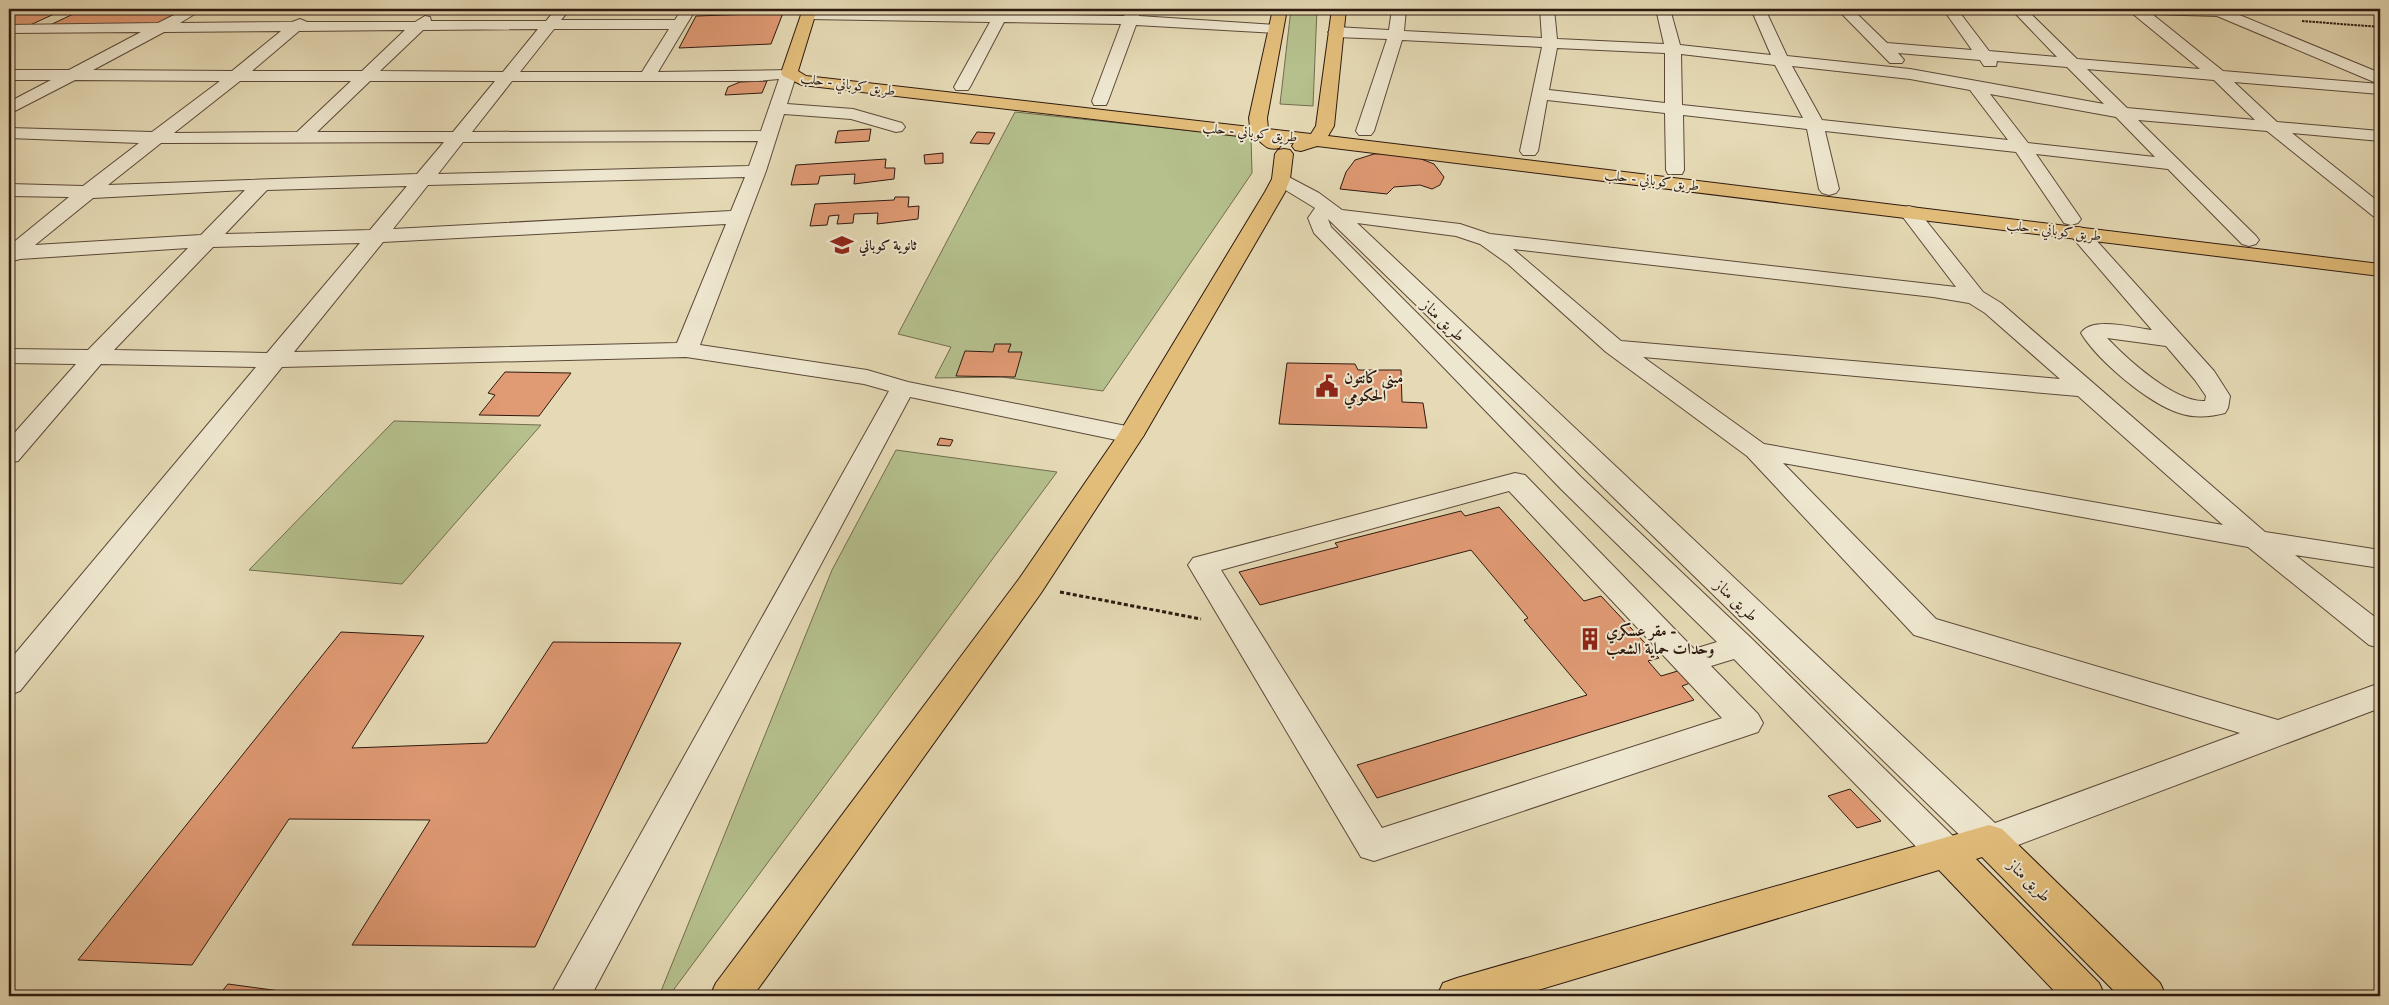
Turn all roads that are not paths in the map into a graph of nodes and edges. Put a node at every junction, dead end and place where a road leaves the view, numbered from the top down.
1 (196, 9) edge
2 (316, 9) edge
3 (436, 9) edge
4 (688, 9) edge
5 (1280, 9) edge
6 (1339, 9) edge
7 (1399, 9) edge
8 (1548, 9) edge
9 (1663, 9) edge
10 (1758, 9) edge
11 (1844, 9) edge
12 (1950, 9) edge
13 (2018, 9) edge
14 (2110, 9) edge
15 (2236, 9) edge
16 (2137, 10) edge
17 (2217, 11) edge
18 (809, 12) edge
19 (64, 13) dead end
20 (1002, 13) edge
21 (1131, 14) edge
22 (556, 17) edge
23 (679, 24) junction
24 (419, 25) junction
25 (295, 27) junction
26 (9, 29) edge
27 (158, 29) junction
28 (1276, 29) junction
29 (28, 30) junction
30 (1336, 32) junction
31 (1396, 35) junction
32 (9, 39) edge
33 (1550, 43) junction
34 (1883, 47) junction
35 (1673, 49) junction
36 (1984, 55) junction
37 (1781, 60) junction
38 (2074, 63) junction
39 (2380, 68) edge
40 (788, 73) junction
41 (1910, 74) junction
42 (9, 75) edge
43 (70, 76) junction
44 (238, 76) junction
45 (365, 76) junction
46 (508, 76) junction
47 (647, 76) junction
48 (2219, 76) junction
49 (1975, 85) junction
50 (962, 87) junction
51 (2378, 89) edge
52 (2010, 91) junction
53 (1540, 94) junction
54 (1100, 101) junction
55 (777, 108) junction
56 (1674, 108) junction
57 (9, 109) edge
58 (2123, 113) junction
59 (1815, 124) junction
60 (1259, 126) junction
61 (896, 127) dead end
62 (2273, 127) junction
63 (1365, 131) junction
64 (9, 133) edge
65 (1321, 133) junction
66 (303, 136) junction
67 (770, 136) junction
68 (2380, 136) edge
69 (458, 137) junction
70 (158, 138) junction
71 (2022, 146) junction
72 (1529, 152) junction
73 (2172, 164) junction
74 (1282, 166) junction
75 (1675, 170) junction
76 (757, 171) junction
77 (422, 180) junction
78 (262, 184) junction
79 (1829, 189) junction
80 (9, 190) edge
81 (87, 192) junction
82 (1331, 211) junction
83 (1910, 212) junction
84 (2380, 212) edge
85 (738, 217) junction
86 (2075, 226) junction
87 (2125, 232) junction
88 (376, 236) junction
89 (1487, 240) junction
90 (2249, 240) junction
91 (209, 241) junction
92 (10, 254) edge
93 (2380, 255) edge
94 (2380, 270) edge
95 (1974, 297) junction
96 (1436, 312) junction
97 (1408, 317) junction
98 (2173, 340) junction
99 (1613, 346) junction
100 (686, 350) junction
101 (9, 356) edge
102 (94, 358) junction
103 (274, 360) junction
104 (903, 388) junction
105 (2086, 389) junction
106 (1131, 435) junction
107 (1756, 450) junction
108 (9, 455) edge
109 (2257, 540) junction
110 (2380, 559) edge
111 (1710, 575) junction
112 (1675, 583) junction
113 (2380, 637) edge
114 (1740, 646) junction
115 (1687, 662) junction
116 (9, 683) edge
117 (2380, 695) edge
118 (2280, 733) junction
119 (1989, 840) junction
120 (1946, 853) junction
121 (570, 996) edge
122 (730, 996) edge
123 (1457, 996) edge
124 (2085, 996) edge
125 (2146, 996) edge

1 - 27 street
2 - 25 street
3 - 24 street
4 - 23 street
5 - 28 main road
6 - 30 main road
7 - 31 street
8 - 33 street
9 - 35 street
10 - 37 street
11 - 34 street
12 - 36 street
13 - 38 street
14 - 16 street
15 - 39 street
16 - 17 street
16 - 48 street
17 - 51 street
18 - 20 street
18 - 40 main road
19 - 29 street
20 - 21 street
20 - 50 street
21 - 28 street
21 - 54 street
22 - 23 street
22 - 24 street
22 - 46 street
23 - 47 street
24 - 25 street
24 - 45 street
25 - 27 street
25 - 44 street
26 - 29 street
27 - 29 street
27 - 43 street
28 - 60 main road
29 - 32 street
30 - 31 street
30 - 65 main road
31 - 33 street
31 - 63 street
33 - 35 street
33 - 53 street
34 - 36 street
34 - 41 street
35 - 37 street
35 - 56 street
36 - 38 street
36 - 52 street
37 - 41 street
37 - 59 street
38 - 48 street
38 - 58 street
40 - 47 street
40 - 50 main road, طريق كوباني - حلب
40 - 55 street
40 - 60 main road, طريق كوباني - حلب
41 - 49 street
42 - 43 street
43 - 44 street
43 - 57 street
44 - 45 street
44 - 70 street
45 - 46 street
45 - 66 street
46 - 47 street
46 - 69 street
48 - 51 street
48 - 62 street
49 - 52 street
49 - 71 street
50 - 54 main road, طريق كوباني - حلب
52 - 58 street
53 - 56 street
53 - 72 street
54 - 60 main road, طريق كوباني - حلب
55 - 61 street
55 - 67 street
56 - 59 street
56 - 75 street
58 - 62 street
58 - 73 street
59 - 71 street
59 - 79 street
60 - 65 main road, طريق كوباني - حلب
60 - 74 main road
62 - 68 street
62 - 84 street
63 - 65 main road, طريق كوباني - حلب
63 - 72 main road, طريق كوباني - حلب
64 - 70 street
65 - 74 main road
65 - 83 main road, طريق كوباني - حلب
66 - 69 street
66 - 70 street
67 - 69 street
67 - 76 street
69 - 77 street
70 - 81 street
71 - 73 street
71 - 86 street
72 - 75 main road, طريق كوباني - حلب
73 - 90 street
74 - 82 street, طريق مناز
74 - 106 main road
75 - 79 main road, طريق كوباني - حلب
76 - 77 street
76 - 85 street
77 - 78 street
77 - 88 street
78 - 81 street
78 - 91 street
79 - 86 main road, طريق كوباني - حلب
80 - 81 street
81 - 92 street
82 - 89 street
82 - 96 street, طريق مناز
82 - 97 street, طريق مناز
83 - 86 main road, طريق كوباني - حلب
83 - 95 street
85 - 88 street
85 - 100 street
86 - 87 main road, طريق كوباني - حلب
86 - 98 street
87 - 90 main road, طريق كوباني - حلب
87 - 94 main road, طريق كوباني - حلب
88 - 91 street
88 - 103 street
89 - 95 street
89 - 99 street
90 - 93 main road, طريق كوباني - حلب
91 - 92 street
91 - 102 street
95 - 105 street
96 - 97 street
96 - 111 street, طريق مناز
97 - 112 street, طريق مناز
98 - 98 street
99 - 105 street
99 - 107 street
100 - 103 street
100 - 104 street
101 - 102 street
102 - 103 street
102 - 108 street
103 - 116 street
104 - 106 street
104 - 121 street
105 - 109 street
106 - 122 main road
107 - 109 street
107 - 118 street
109 - 110 street
109 - 113 street
111 - 112 street
111 - 119 street, طريق مناز
112 - 114 street, طريق مناز
114 - 115 street
114 - 120 street, طريق مناز
115 - 115 street
117 - 118 street
118 - 119 street
119 - 120 main road
119 - 125 main road, طريق مناز
120 - 123 main road
120 - 124 main road, طريق مناز

